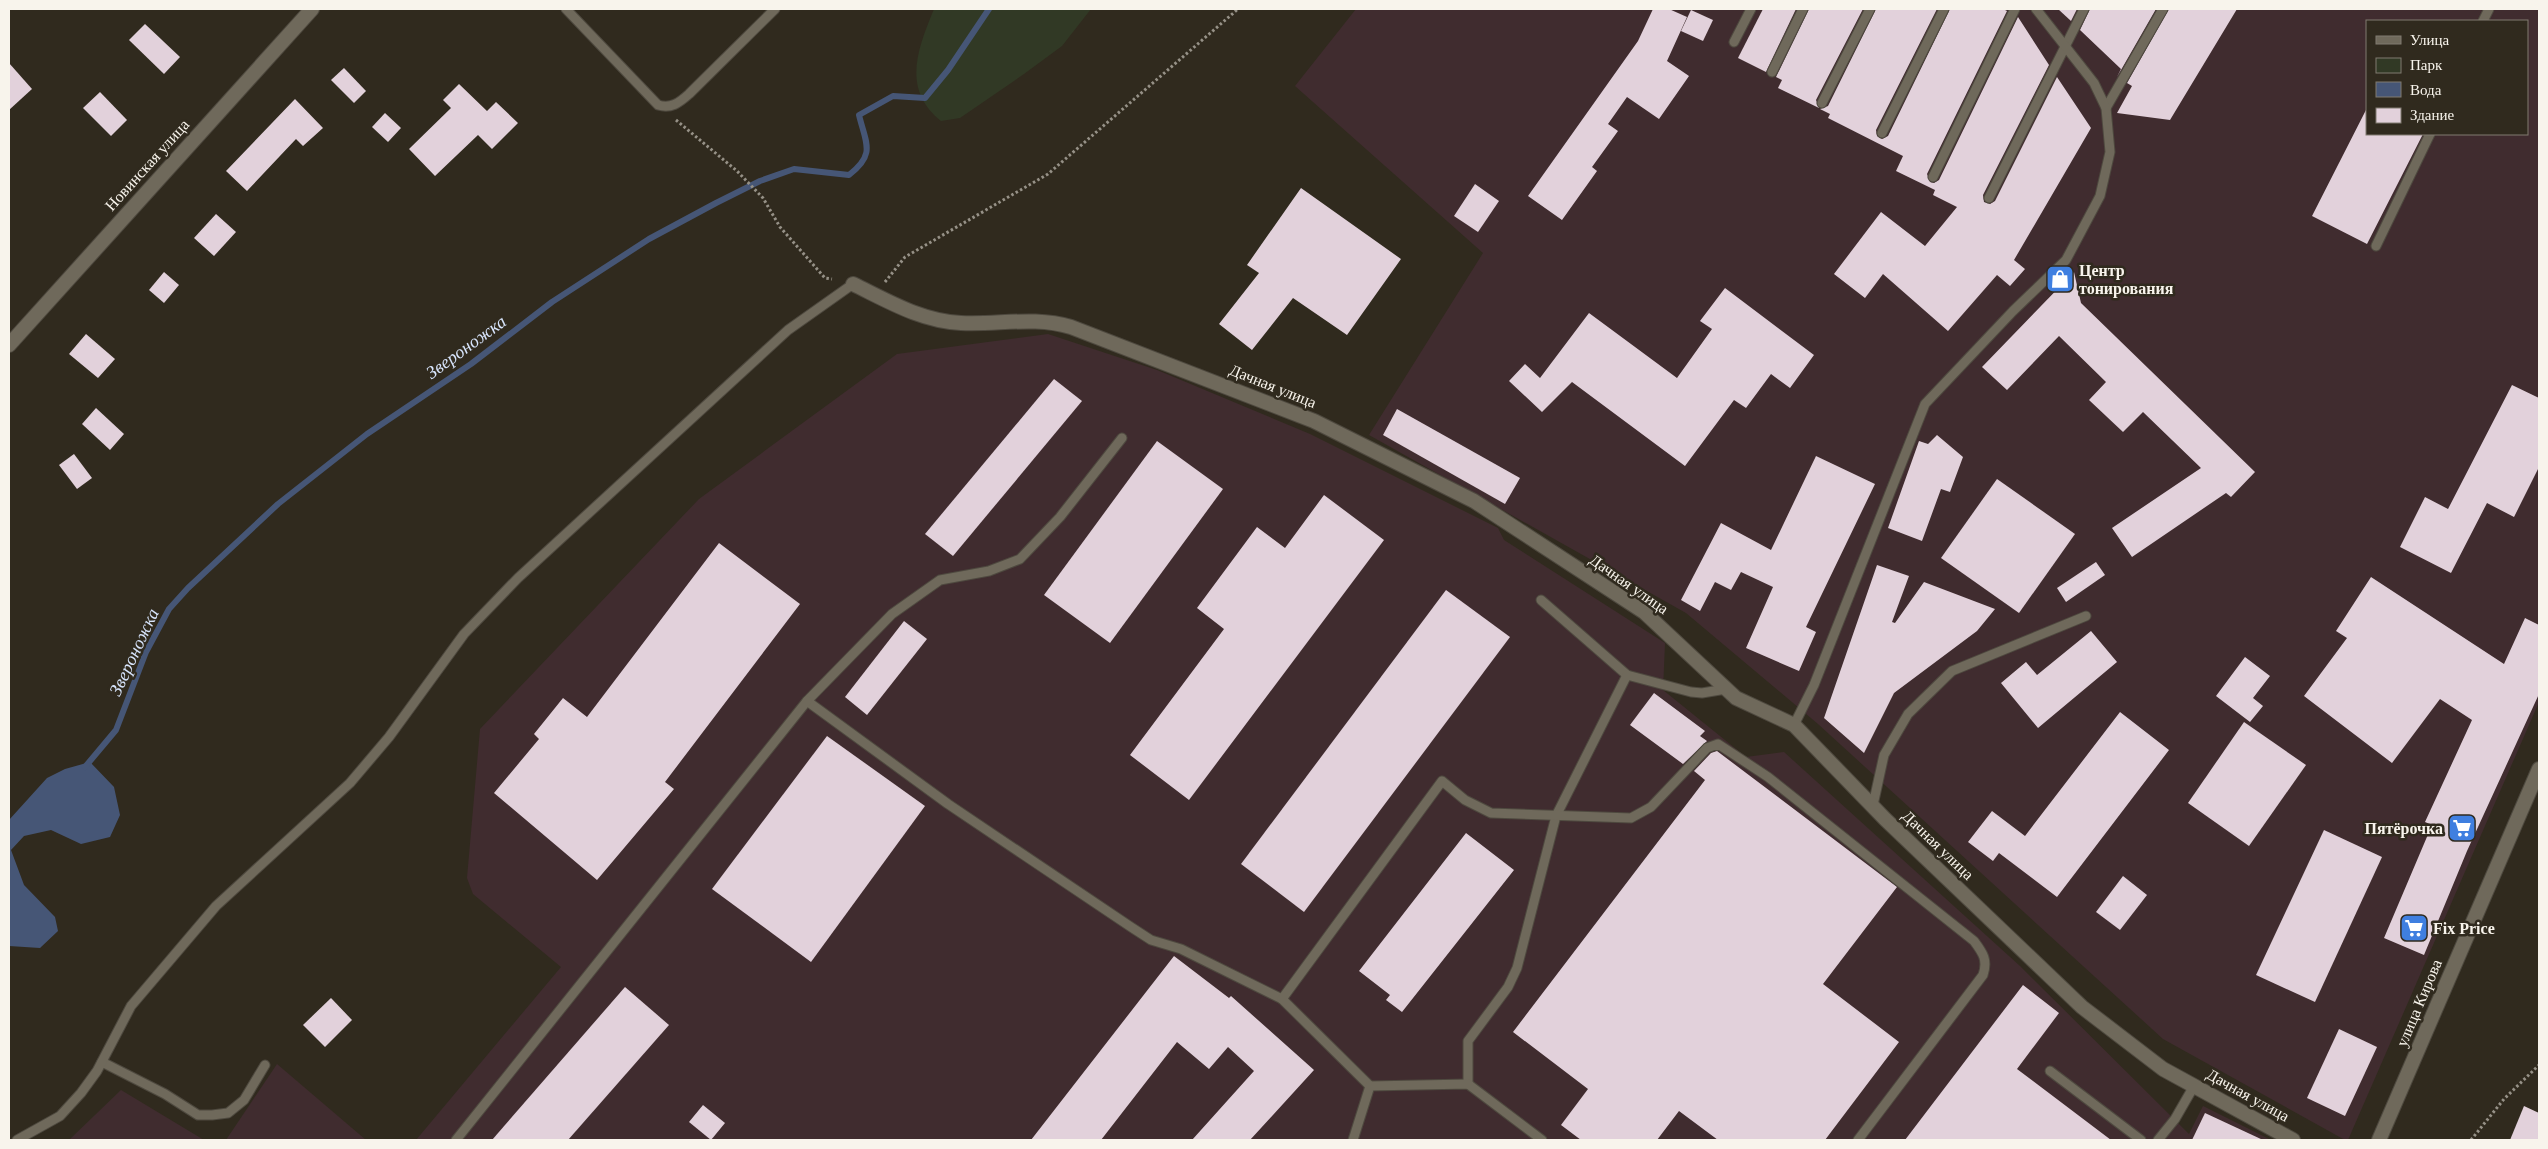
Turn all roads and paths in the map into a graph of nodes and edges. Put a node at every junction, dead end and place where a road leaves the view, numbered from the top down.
1 (312, 9) edge
2 (566, 9) edge
3 (775, 9) edge
4 (1238, 9) edge
5 (1751, 9) edge
6 (1803, 9) edge
7 (1870, 9) edge
8 (1944, 9) edge
9 (2015, 9) edge
10 (2036, 9) edge
11 (2084, 9) edge
12 (2163, 9) edge
13 (1734, 42) dead end
14 (2065, 45) junction
15 (1772, 72) dead end
16 (1822, 103) dead end
17 (658, 105) junction
18 (2106, 108) junction
19 (1882, 133) dead end
20 (2430, 135) edge
21 (1933, 177) dead end
22 (1988, 198) dead end
23 (2376, 246) dead end
24 (853, 284) junction
25 (876, 295) junction
26 (9, 345) edge
27 (1122, 438) dead end
28 (1542, 600) dead end
29 (2086, 616) dead end
30 (1627, 675) junction
31 (1726, 689) junction
32 (807, 701) junction
33 (1794, 725) junction
34 (2539, 770) edge
35 (1873, 805) junction
36 (1556, 816) junction
37 (1282, 999) junction
38 (102, 1062) junction
39 (265, 1065) dead end
40 (2539, 1065) edge
41 (2050, 1071) dead end
42 (1468, 1084) junction
43 (1370, 1086) junction
44 (2194, 1086) junction
45 (18, 1140) edge
46 (456, 1140) edge
47 (1353, 1140) edge
48 (1542, 1140) edge
49 (1858, 1140) edge
50 (2141, 1140) edge
51 (2158, 1140) edge
52 (2293, 1140) edge
53 (2379, 1140) edge
54 (2471, 1140) edge

1 - 26 street, Новинская улица
2 - 17 lane
3 - 17 lane
4 - 25 path
5 - 13 lane
6 - 15 lane
7 - 16 lane
8 - 19 lane
9 - 21 lane
10 - 14 lane
11 - 14 lane
12 - 18 lane
14 - 18 lane
14 - 22 lane
17 - 24 path
18 - 33 lane
20 - 23 lane
24 - 25 street, Дачная улица
24 - 38 lane
25 - 31 street, Дачная улица
27 - 32 lane
28 - 30 lane
29 - 35 lane
30 - 31 lane
30 - 36 lane
31 - 33 street, Дачная улица
32 - 37 lane
32 - 46 lane
33 - 35 street, Дачная улица
34 - 53 street, улица Кирова
35 - 44 street, Дачная улица
36 - 37 lane
36 - 42 lane
36 - 49 lane
37 - 43 lane
38 - 39 lane
38 - 45 lane
40 - 54 path
41 - 50 lane
42 - 43 lane
42 - 48 lane
43 - 47 lane
44 - 51 lane
44 - 52 street, Дачная улица

